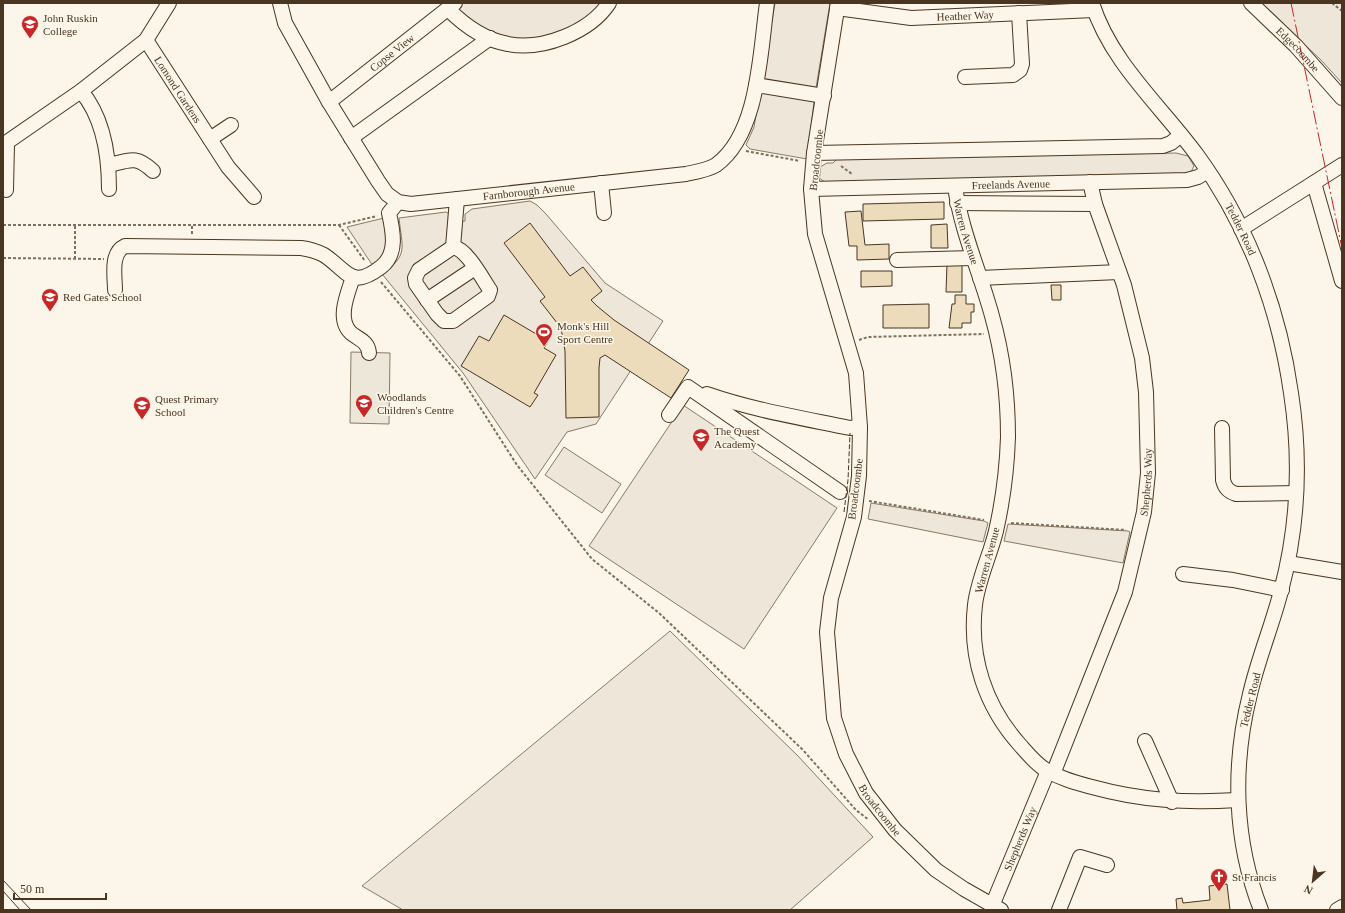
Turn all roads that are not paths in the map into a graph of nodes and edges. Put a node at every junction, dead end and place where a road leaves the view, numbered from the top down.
1 (169, 3) edge
2 (280, 3) edge
3 (609, 3) edge
4 (767, 3) edge
5 (1251, 3) edge
6 (452, 6) edge
7 (838, 6) edge
8 (1093, 6) edge
9 (1012, 10) edge
10 (490, 38) junction
11 (146, 40) junction
12 (965, 78) dead end
13 (756, 85) junction
14 (81, 91) junction
15 (824, 96) junction
16 (1342, 98) edge
17 (329, 102) junction
18 (231, 125) dead end
19 (1181, 135) junction
20 (351, 138) junction
21 (210, 139) junction
22 (5, 144) edge
23 (817, 156) junction
24 (109, 165) junction
25 (1342, 165) edge
26 (153, 171) dead end
27 (1208, 171) junction
28 (1090, 182) junction
29 (601, 183) junction
30 (1314, 183) junction
31 (955, 186) junction
32 (109, 189) dead end
33 (811, 189) junction
34 (6, 190) dead end
35 (254, 197) dead end
36 (457, 199) junction
37 (398, 202) junction
38 (957, 203) junction
39 (1095, 204) junction
40 (604, 213) dead end
41 (1241, 229) junction
42 (453, 247) junction
43 (973, 258) junction
44 (897, 260) dead end
45 (475, 268) junction
46 (1119, 272) junction
47 (353, 277) junction
48 (980, 278) junction
49 (1342, 281) edge
50 (115, 290) dead end
51 (427, 300) junction
52 (369, 353) dead end
53 (688, 387) junction
54 (669, 415) dead end
55 (860, 427) junction
56 (1222, 428) dead end
57 (840, 492) dead end
58 (1296, 493) junction
59 (1288, 563) junction
60 (1342, 572) edge
61 (1183, 574) dead end
62 (1282, 590) junction
63 (1145, 741) dead end
64 (1051, 772) junction
65 (1238, 800) junction
66 (1172, 802) junction
67 (1107, 865) dead end
68 (1342, 907) edge
69 (996, 908) edge
70 (1060, 910) edge
71 (1261, 910) edge
72 (1337, 910) edge

1 - 11 street
2 - 17 street
3 - 10 street
4 - 13 street, Farnborough Avenue
5 - 16 street, Edgecoombe
6 - 10 street
6 - 17 street, Copse View
7 - 9 street, Heather Way
7 - 15 street, Broadcoombe
8 - 9 street, Heather Way
8 - 19 street, Tedder Road
9 - 12 street
10 - 20 street
11 - 14 street
11 - 21 street, Lomond Gardens
13 - 15 street
13 - 29 street, Farnborough Avenue
14 - 22 street
14 - 24 street
15 - 23 street, Broadcoombe
17 - 20 street
18 - 21 street
19 - 23 street
19 - 27 street, Tedder Road
20 - 37 street
21 - 35 street, Lomond Gardens
22 - 34 street
23 - 33 street, Broadcoombe
24 - 26 street
24 - 32 street
25 - 30 street
27 - 28 street, Freelands Avenue
27 - 41 street, Tedder Road
28 - 31 street, Freelands Avenue
28 - 39 street, Shepherds Way
29 - 36 street, Farnborough Avenue
29 - 40 street
30 - 41 street
30 - 49 street
31 - 33 street, Freelands Avenue
31 - 38 street, Warren Avenue
33 - 55 street, Broadcoombe
36 - 37 street, Farnborough Avenue
36 - 42 street
37 - 47 street
38 - 39 street
38 - 43 street, Warren Avenue
39 - 46 street, Shepherds Way
41 - 58 street, Tedder Road
42 - 45 street
42 - 51 street
43 - 44 street
43 - 48 street, Warren Avenue
45 - 51 street
45 - 51 street
46 - 48 street
46 - 64 street, Shepherds Way
47 - 50 street
47 - 52 street
48 - 64 street, Warren Avenue
53 - 54 street
53 - 55 street
53 - 57 street
55 - 69 street, Broadcoombe
56 - 58 street
58 - 59 street, Tedder Road
59 - 60 street
59 - 62 street, Tedder Road
61 - 62 street
62 - 65 street, Tedder Road
63 - 66 street
64 - 66 street, Warren Avenue
64 - 69 street, Shepherds Way
65 - 66 street, Warren Avenue
65 - 71 street, Tedder Road
67 - 70 street
68 - 72 street

